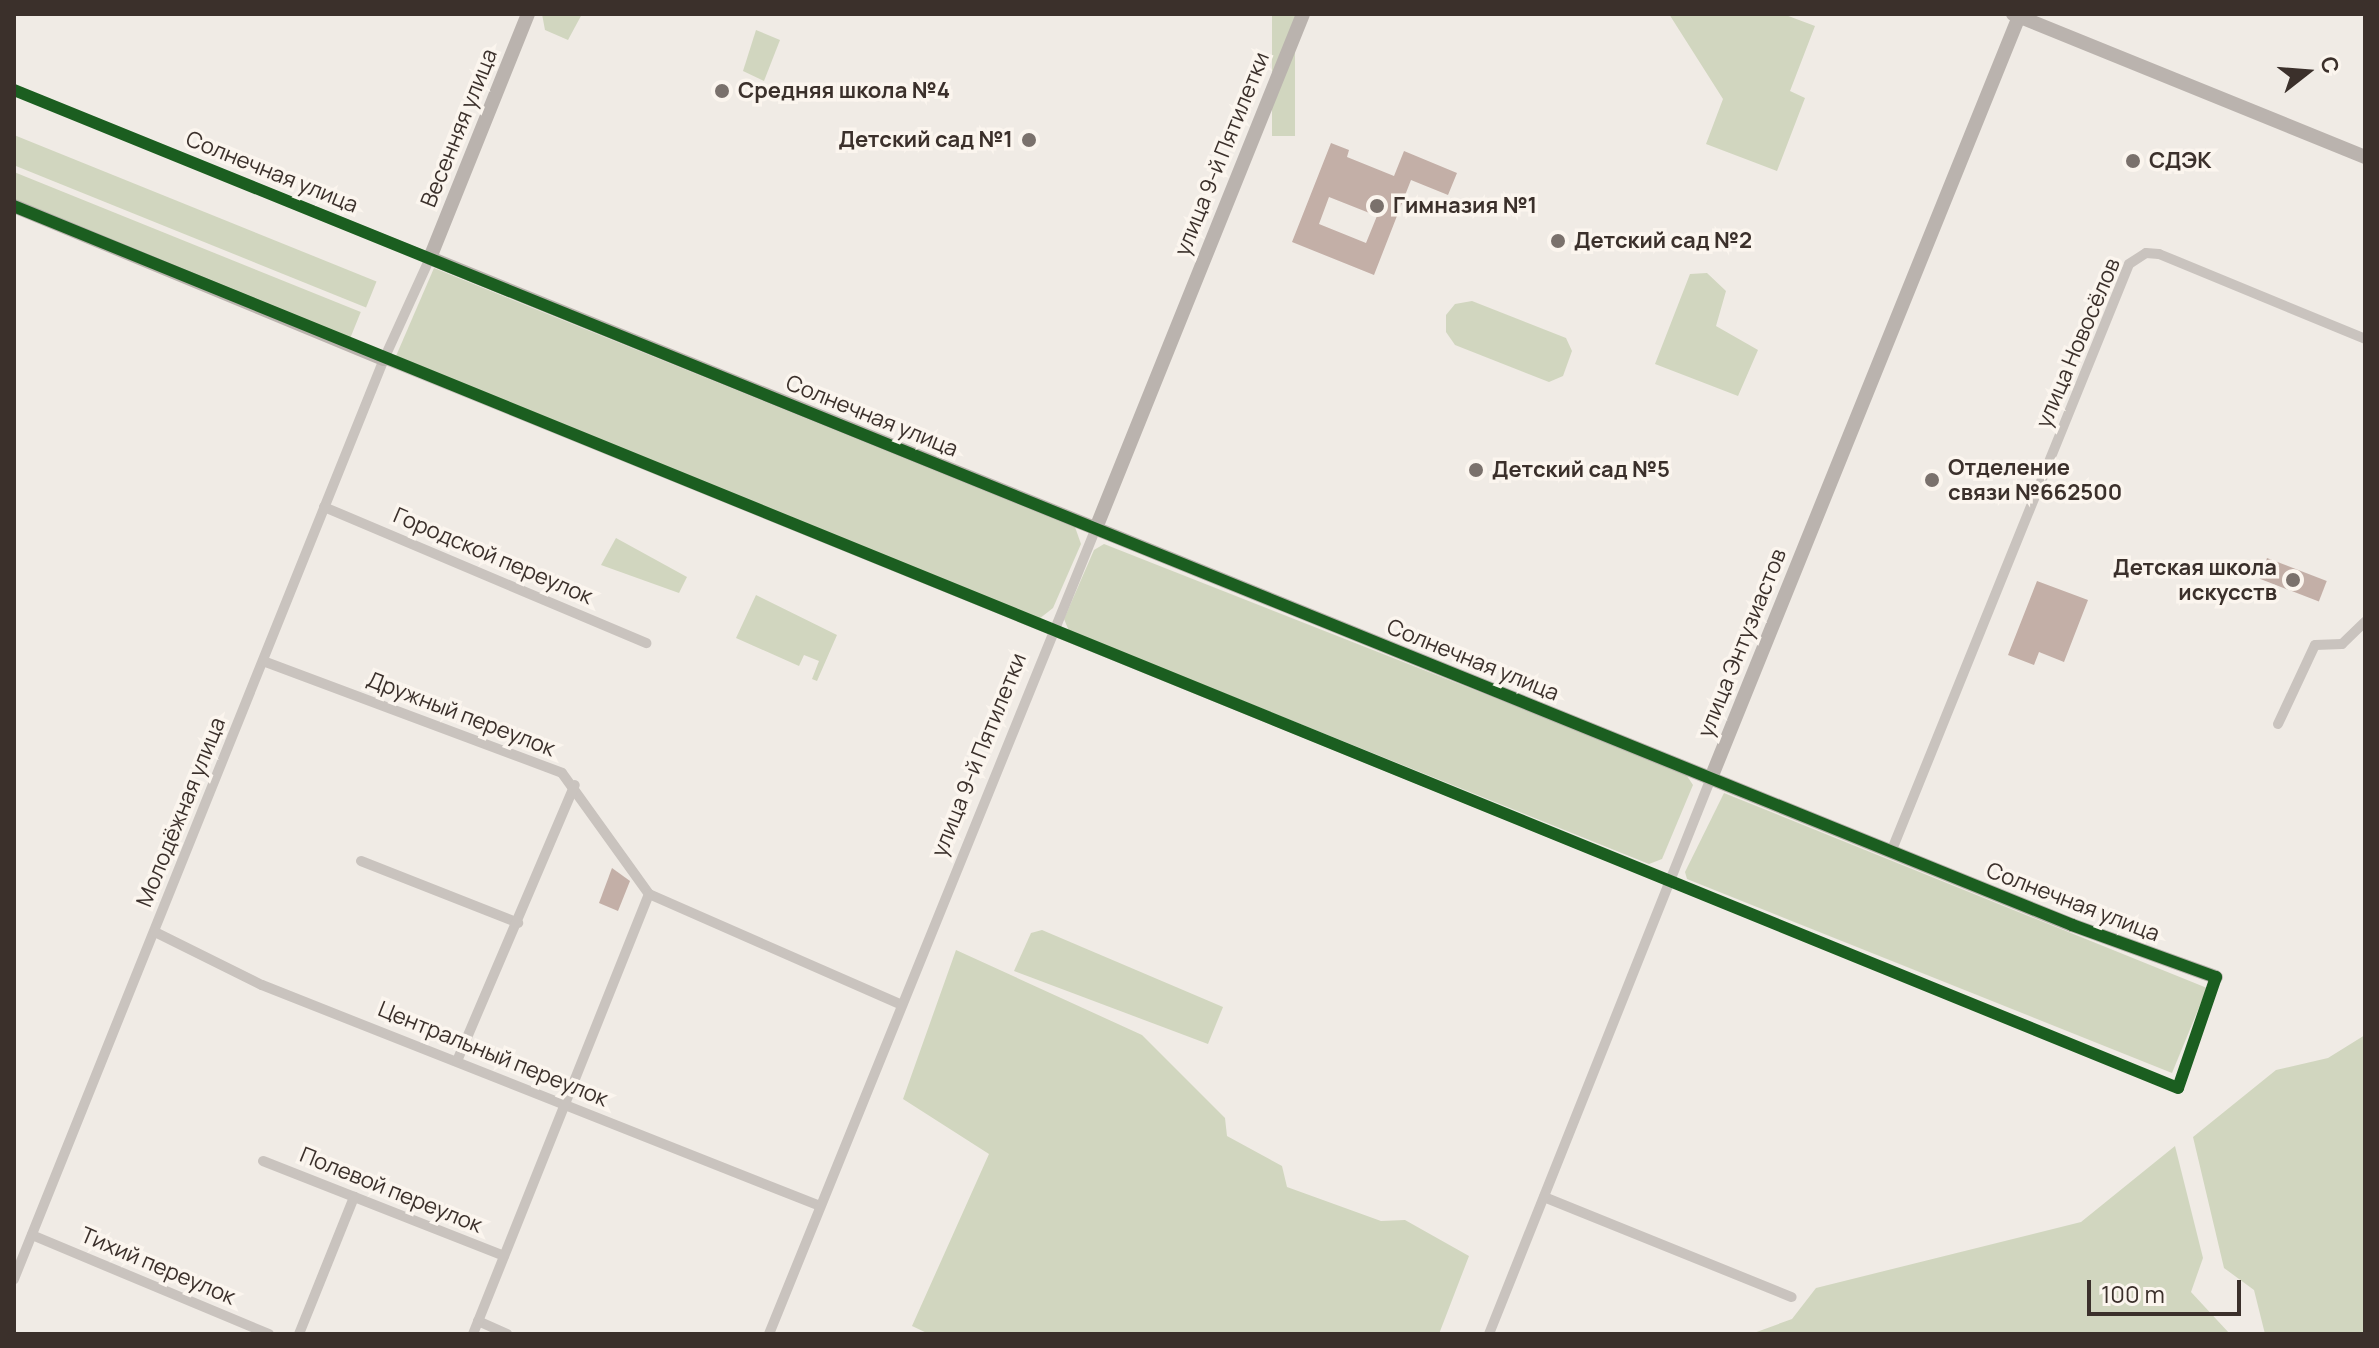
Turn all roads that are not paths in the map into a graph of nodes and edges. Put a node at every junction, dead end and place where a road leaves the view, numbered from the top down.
1 (528, 14) edge
2 (1303, 14) edge
3 (2017, 15) edge
4 (14, 90) edge
5 (2365, 157) edge
6 (14, 206) edge
7 (430, 258) junction
8 (2365, 339) edge
9 (384, 359) junction
10 (324, 507) junction
11 (1096, 528) junction
12 (2365, 622) edge
13 (1053, 631) junction
14 (646, 643) dead end
15 (263, 661) junction
16 (2278, 724) dead end
17 (1711, 778) junction
18 (575, 785) junction
19 (1891, 852) junction
20 (361, 861) dead end
21 (1670, 882) junction
22 (649, 894) junction
23 (518, 923) junction
24 (155, 932) junction
25 (2216, 977) joint
26 (902, 1005) junction
27 (457, 1061) junction
28 (562, 1101) junction
29 (263, 1161) dead end
30 (354, 1197) junction
31 (1544, 1197) junction
32 (820, 1206) junction
33 (32, 1235) junction
34 (504, 1256) junction
35 (14, 1279) edge
36 (1792, 1297) dead end
37 (478, 1321) junction
38 (269, 1334) edge
39 (299, 1334) edge
40 (473, 1334) edge
41 (507, 1334) edge
42 (769, 1334) edge
43 (1489, 1334) edge

1 - 7 street, Весенняя улица
2 - 11 street, улица 9-й Пятилетки
3 - 5 street
3 - 17 street, улица Энтузиастов
4 - 7 street, Солнечная улица
6 - 9 street
7 - 9 street, Молодёжная улица
7 - 11 street, Солнечная улица
8 - 19 street, улица Новосёлов
9 - 10 street, Молодёжная улица
9 - 13 street, Солнечная улица
10 - 14 street, Городской переулок
10 - 15 street, Молодёжная улица
11 - 13 street, улица 9-й Пятилетки
11 - 17 street, Солнечная улица
12 - 16 street
13 - 21 street, Солнечная улица
13 - 26 street, улица 9-й Пятилетки
15 - 18 street, Дружный переулок
15 - 24 street, Молодёжная улица
17 - 19 street, Солнечная улица
17 - 21 street, улица Энтузиастов
18 - 22 street, Дружный переулок
18 - 23 street
19 - 25 street, Солнечная улица
20 - 23 street
21 - 25 street, Солнечная улица
21 - 31 street, улица Энтузиастов
22 - 26 street
22 - 28 street
23 - 27 street
24 - 27 street, Центральный переулок
24 - 33 street, Молодёжная улица
26 - 32 street, улица 9-й Пятилетки
27 - 28 street, Центральный переулок
28 - 32 street, Центральный переулок
28 - 34 street
29 - 30 street, Полевой переулок
30 - 34 street, Полевой переулок
30 - 39 street
31 - 36 street
31 - 43 street, улица Энтузиастов
32 - 42 street, улица 9-й Пятилетки
33 - 35 street, Молодёжная улица
33 - 38 street, Тихий переулок
34 - 37 street
37 - 40 street
37 - 41 street

